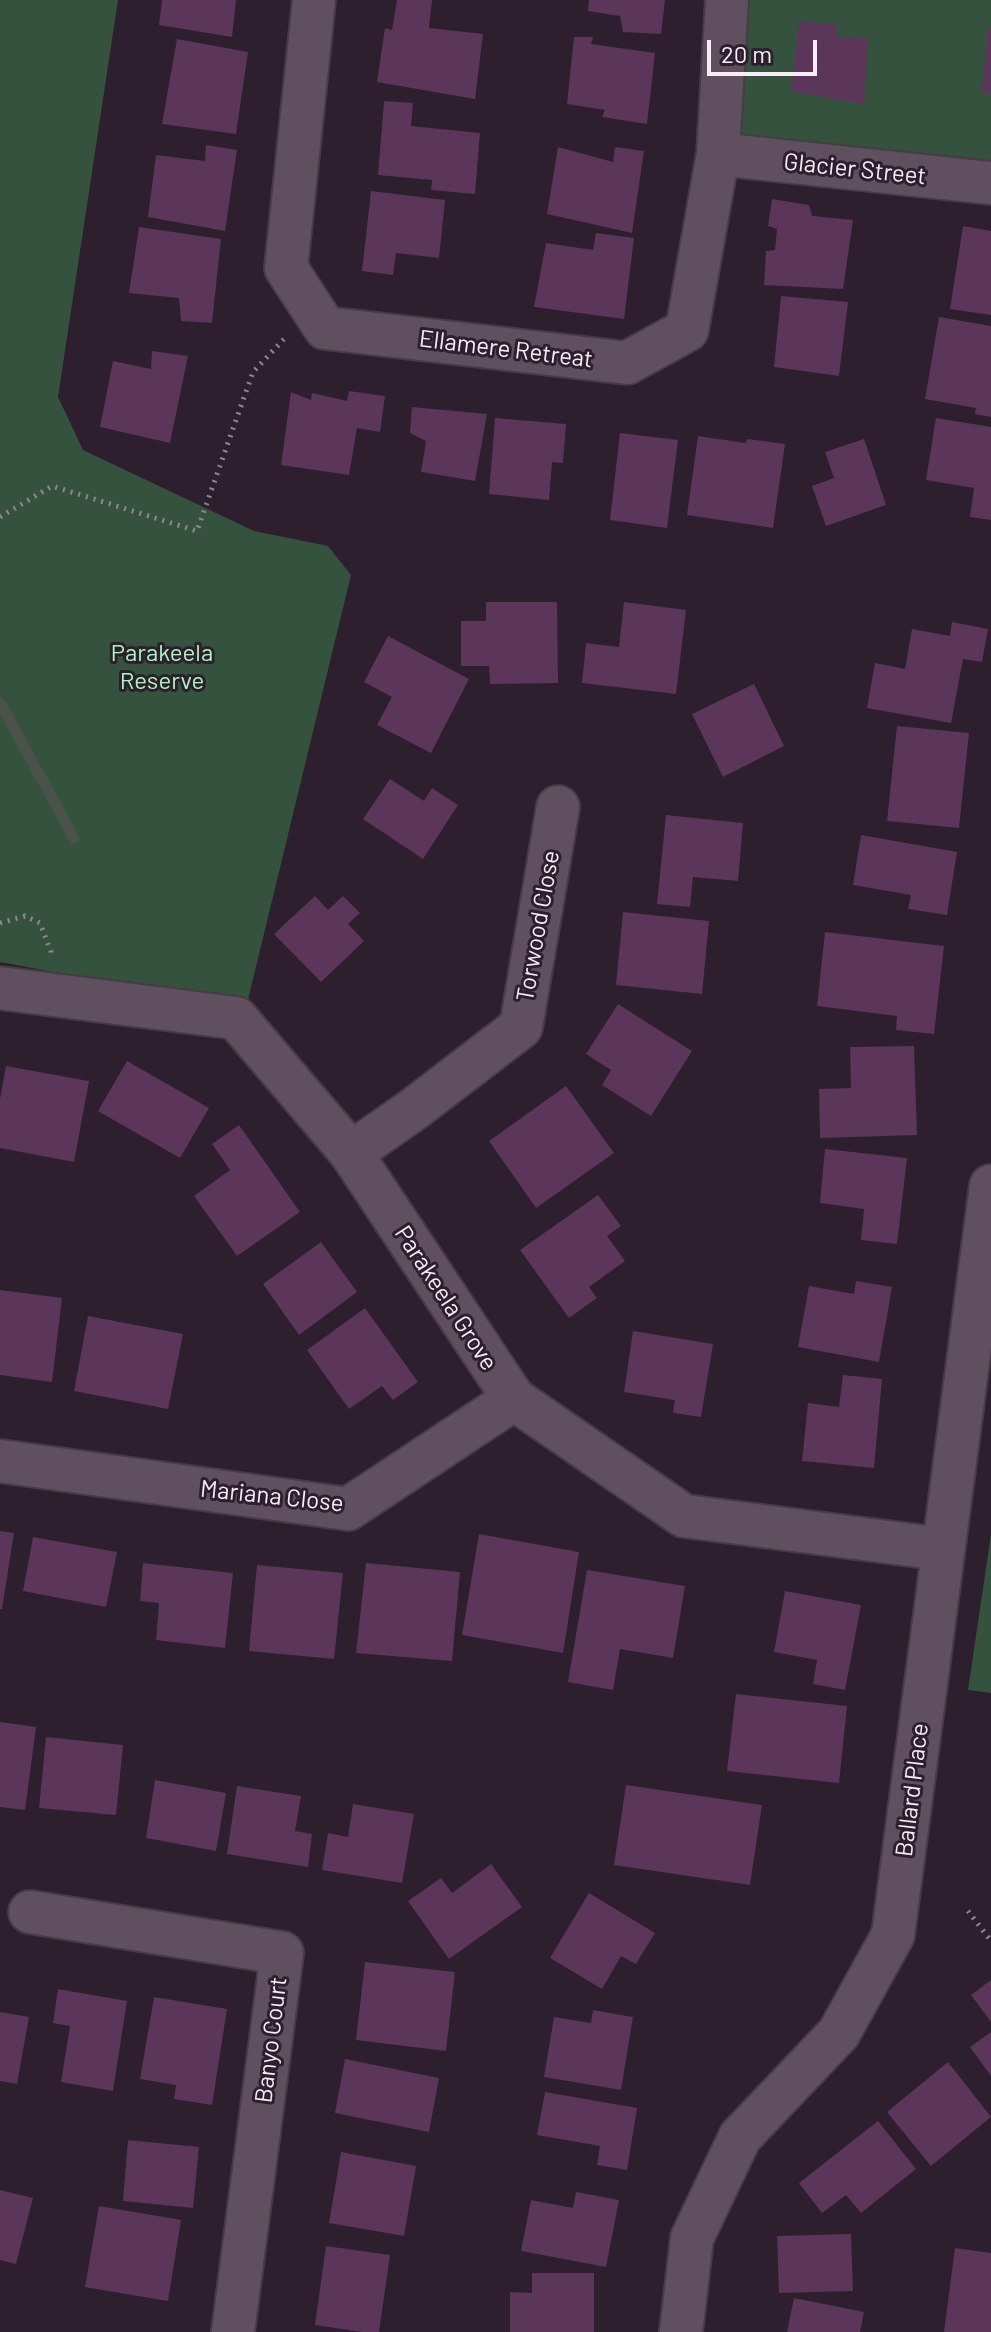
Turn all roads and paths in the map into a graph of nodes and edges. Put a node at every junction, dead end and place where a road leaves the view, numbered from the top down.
1 (314, 0) edge
2 (727, 0) edge
3 (718, 154) junction
4 (991, 183) edge
5 (313, 309) junction
6 (0, 517) edge
7 (558, 807) dead end
8 (0, 923) edge
9 (51, 959) dead end
10 (0, 988) edge
11 (351, 1153) junction
12 (991, 1186) edge
13 (514, 1399) junction
14 (0, 1461) edge
15 (942, 1549) junction
16 (968, 1911) dead end
17 (30, 1912) dead end
18 (991, 1941) edge
19 (233, 2332) edge
20 (681, 2332) edge

1 - 5 street, Ellamere Retreat
2 - 3 street, Ellamere Retreat
3 - 4 street, Glacier Street
3 - 5 street, Ellamere Retreat
5 - 6 path
7 - 11 street, Torwood Close
8 - 9 path
10 - 11 street, Parakeela Grove
11 - 13 street, Parakeela Grove
12 - 15 street, Ballard Place
13 - 14 street, Mariana Close
13 - 15 street, Parakeela Grove
15 - 20 street, Ballard Place
16 - 18 path
17 - 19 street, Banyo Court

